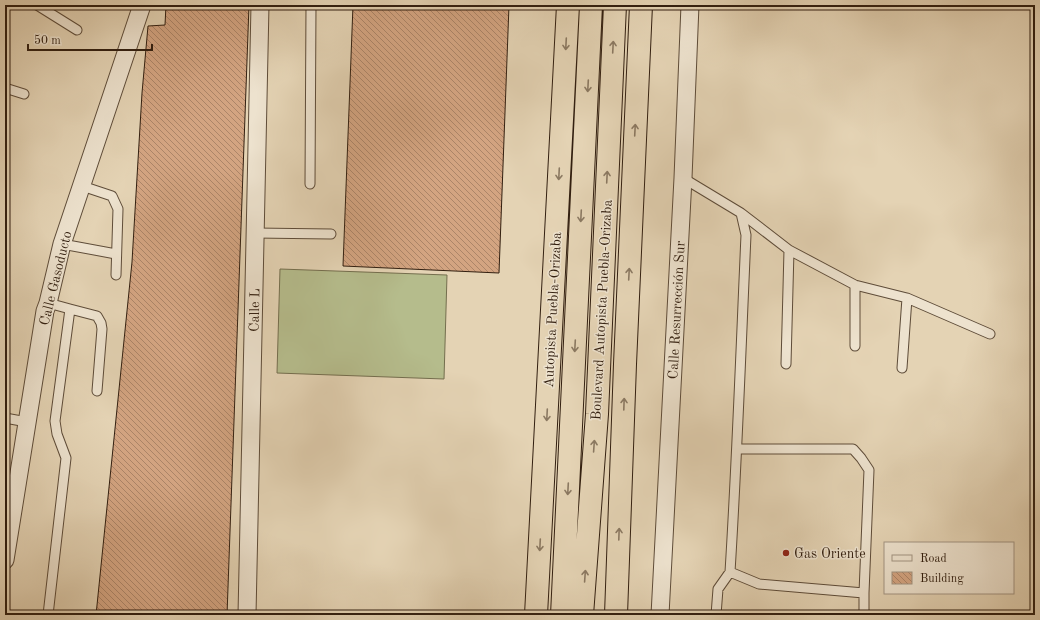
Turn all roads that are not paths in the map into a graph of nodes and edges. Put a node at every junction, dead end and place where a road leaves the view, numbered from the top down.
1 (37, 5) edge
2 (142, 5) edge
3 (260, 5) edge
4 (311, 5) edge
5 (568, 5) edge
6 (592, 5) edge
7 (615, 5) edge
8 (641, 5) edge
9 (690, 5) edge
10 (77, 30) dead end
11 (5, 88) edge
12 (24, 94) dead end
13 (683, 178) junction
14 (310, 184) dead end
15 (82, 186) junction
16 (741, 213) junction
17 (255, 233) junction
18 (331, 234) dead end
19 (62, 244) junction
20 (790, 250) junction
21 (116, 254) junction
22 (116, 275) dead end
23 (855, 285) junction
24 (907, 298) junction
25 (48, 303) junction
26 (70, 309) junction
27 (990, 334) dead end
28 (855, 346) dead end
29 (786, 364) dead end
30 (902, 368) dead end
31 (97, 390) dead end
32 (5, 418) edge
33 (27, 422) junction
34 (736, 449) junction
35 (5, 560) edge
36 (730, 572) junction
37 (864, 593) junction
38 (48, 615) edge
39 (247, 615) edge
40 (536, 615) edge
41 (562, 615) edge
42 (582, 615) edge
43 (616, 615) edge
44 (660, 615) edge
45 (716, 615) edge
46 (864, 615) edge

1 - 10 lane
2 - 15 street, Calle Gasoducto
3 - 17 street, Calle L
4 - 14 lane
5 -> 40 highway, Autopista Puebla-Orizaba
6 -> 41 highway, Boulevard Autopista Puebla-Orizaba
42 -> 7 highway, Boulevard Autopista Puebla-Orizaba
43 -> 8 highway
9 - 13 street, Calle Resurrección Sur
11 - 12 lane
13 - 16 lane
13 - 44 street, Calle Resurrección Sur
15 - 19 street, Calle Gasoducto
15 - 21 lane
16 - 20 lane
16 - 34 lane
17 - 18 lane
17 - 39 street, Calle L
19 - 21 lane
19 - 25 street, Calle Gasoducto
20 - 23 lane
20 - 29 lane
21 - 22 lane
23 - 24 lane
23 - 28 lane
24 - 27 lane
24 - 30 lane
25 - 26 lane
25 - 33 street, Calle Gasoducto
26 - 31 lane
26 - 38 lane
32 - 33 lane
33 - 35 street, Calle Gasoducto
34 - 36 lane
34 - 37 lane
36 - 37 lane
36 - 45 lane
37 - 46 lane

